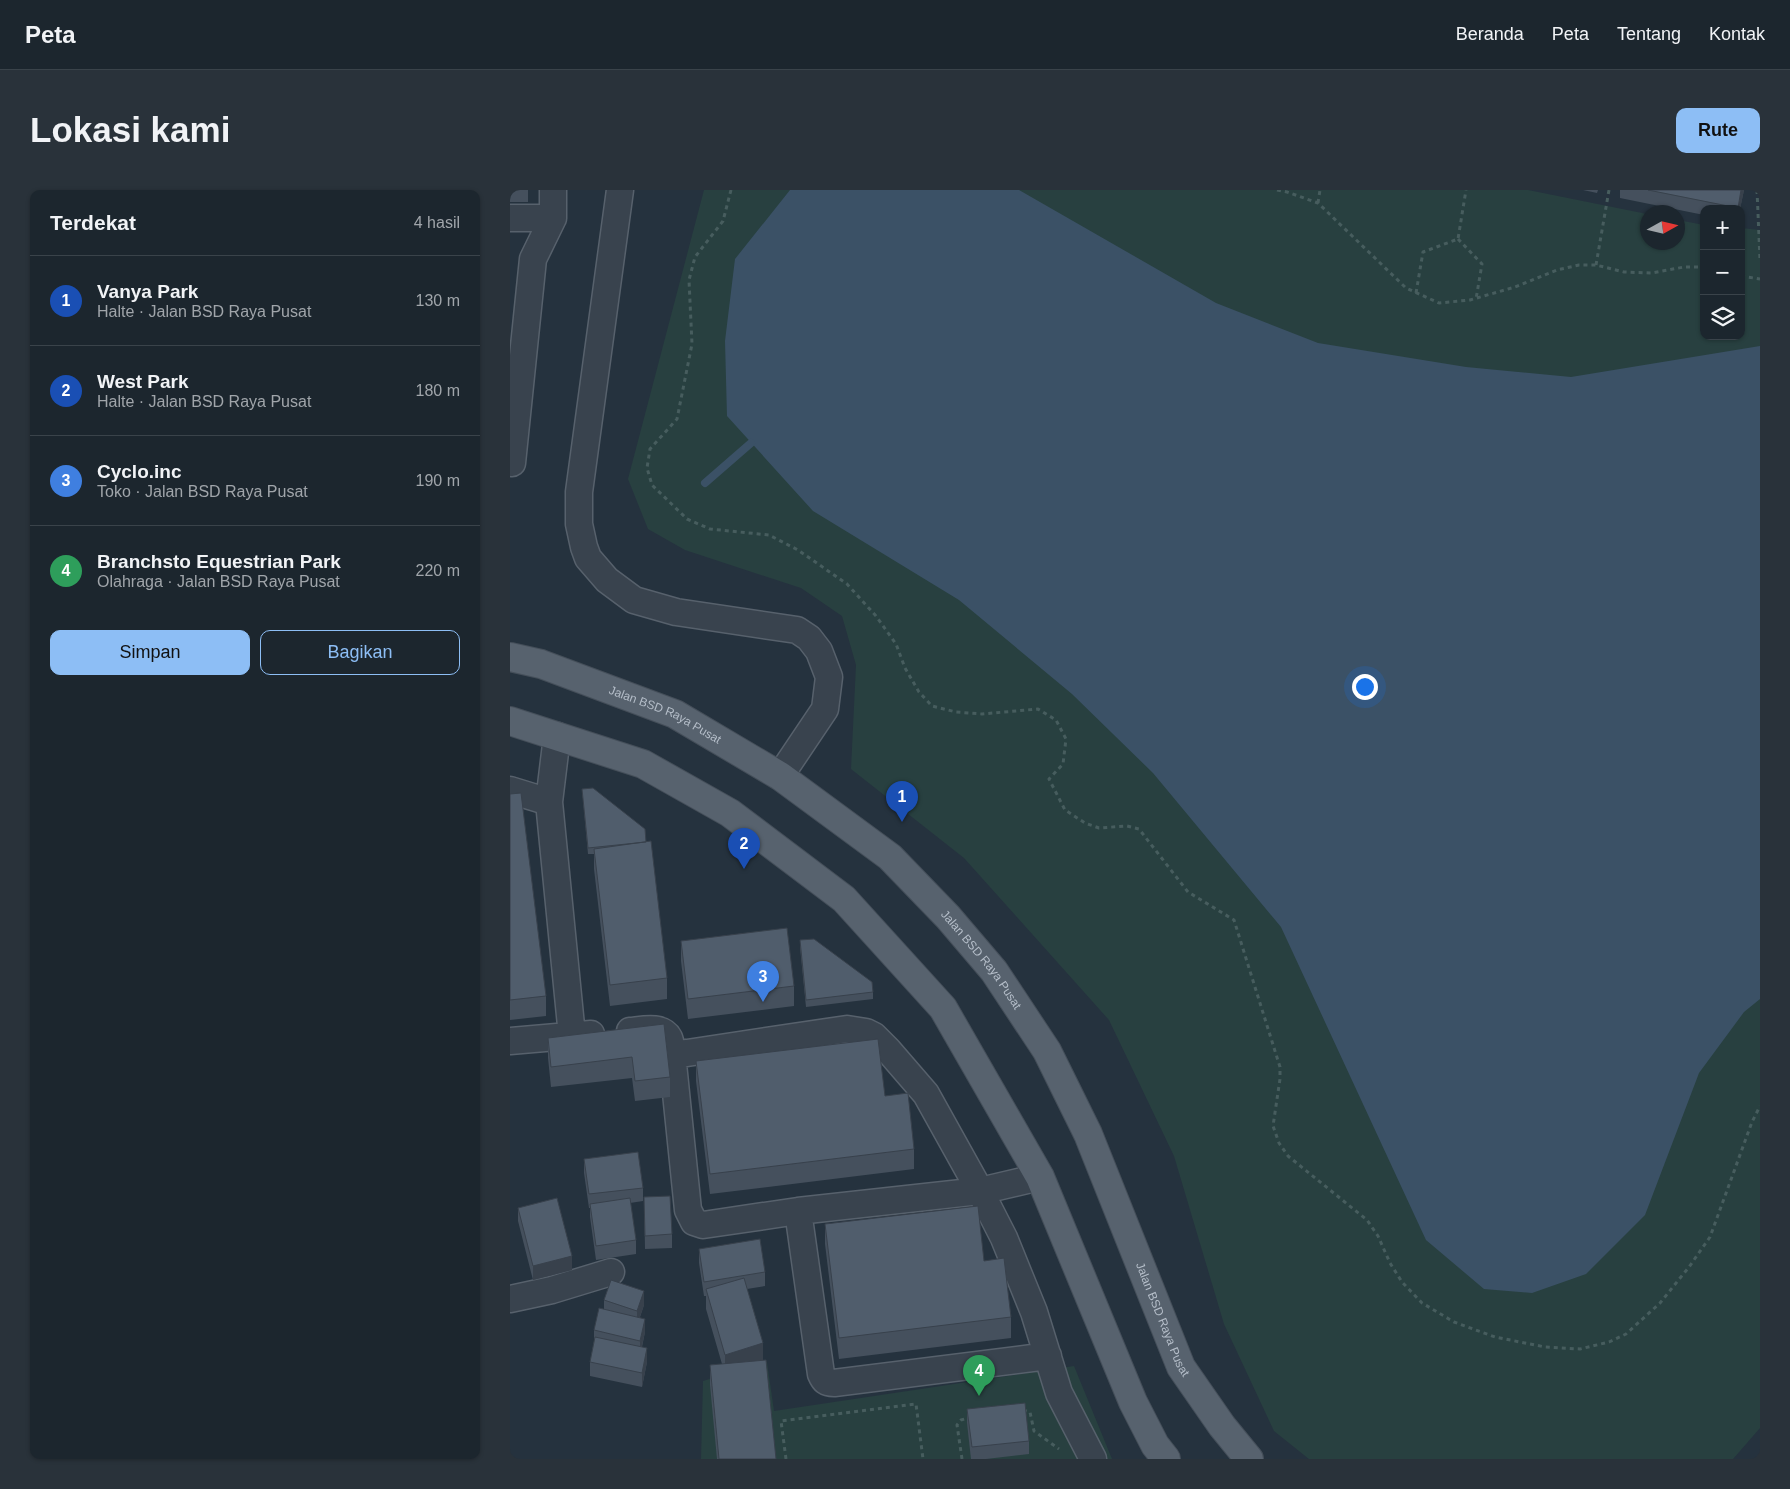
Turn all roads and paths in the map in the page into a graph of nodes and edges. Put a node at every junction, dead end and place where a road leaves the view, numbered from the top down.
1 (554, 190) edge
2 (620, 190) edge
3 (731, 190) edge
4 (1277, 190) edge
5 (1320, 190) edge
6 (1466, 190) edge
7 (1609, 190) edge
8 (1757, 190) edge
9 (1318, 203) junction
10 (510, 218) edge
11 (553, 218) junction
12 (1458, 239) junction
13 (1760, 260) edge
14 (1596, 265) junction
15 (1700, 267) edge
16 (1745, 277) edge
17 (1760, 279) edge
18 (1416, 293) junction
19 (1476, 299) junction
20 (512, 463) dead end
21 (510, 657) edge
22 (510, 721) edge
23 (557, 736) junction
24 (780, 776) junction
25 (510, 790) edge
26 (549, 802) junction
27 (572, 1036) junction
28 (510, 1041) edge
29 (672, 1054) junction
30 (1760, 1106) edge
31 (1040, 1177) junction
32 (980, 1191) junction
33 (798, 1211) junction
34 (611, 1272) dead end
35 (510, 1299) edge
36 (1048, 1356) junction
37 (1016, 1411) edge
38 (977, 1416) edge
39 (1064, 1453) dead end
40 (786, 1459) edge
41 (923, 1459) edge
42 (962, 1459) edge
43 (1092, 1459) edge
44 (1166, 1459) edge
45 (1249, 1459) edge

1 - 11 street
2 - 24 street
3 - 30 path
4 - 9 path
5 - 9 path
6 - 12 path
7 - 14 path
8 - 13 path
9 - 18 path
10 - 11 street
11 - 20 street
12 - 18 path
12 - 19 path
14 - 15 path
14 - 19 path
16 - 17 path
18 - 19 path
21 - 24 main road, Jalan BSD Raya Pusat
22 - 23 main road
23 - 26 street
23 - 31 main road
24 - 45 main road, Jalan BSD Raya Pusat
25 - 26 street
26 - 27 street
27 - 28 street
27 - 29 street
29 - 32 street
29 - 33 street
31 - 32 street
31 - 44 main road
32 - 33 street
32 - 36 street
33 - 36 street
34 - 35 street
36 - 43 street
37 - 39 path
38 - 42 path
40 - 41 path

